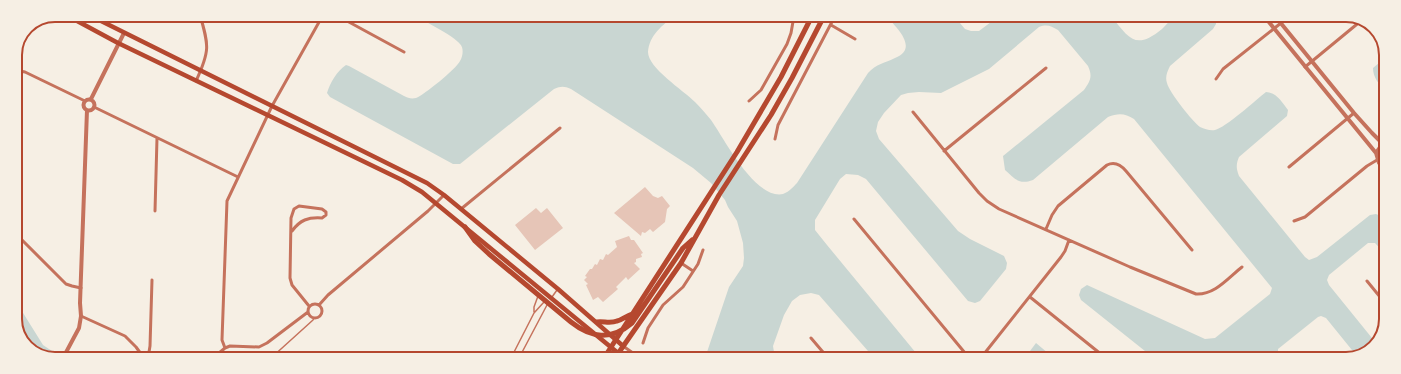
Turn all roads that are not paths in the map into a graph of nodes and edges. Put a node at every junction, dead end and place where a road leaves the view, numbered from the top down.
1 (79, 22) edge
2 (102, 22) edge
3 (202, 22) edge
4 (319, 22) edge
5 (349, 22) edge
6 (793, 22) edge
7 (808, 22) edge
8 (821, 22) edge
9 (832, 22) edge
10 (1269, 22) edge
11 (1281, 23) joint
12 (1357, 24) edge
13 (831, 25) junction
14 (1274, 29) junction
15 (124, 33) junction
16 (855, 39) dead end
17 (118, 43) junction
18 (404, 52) dead end
19 (1312, 61) junction
20 (1306, 67) junction
21 (1046, 68) dead end
22 (22, 71) edge
23 (201, 72) junction
24 (1216, 79) dead end
25 (196, 81) junction
26 (91, 99) junction
27 (749, 101) dead end
28 (84, 102) junction
29 (272, 106) junction
30 (94, 107) junction
31 (87, 110) junction
32 (913, 112) dead end
33 (1354, 113) junction
34 (268, 115) junction
35 (1348, 119) junction
36 (560, 128) dead end
37 (157, 138) junction
38 (776, 139) dead end
39 (1379, 139) edge
40 (1379, 149) edge
41 (944, 151) junction
42 (1376, 153) junction
43 (1377, 160) junction
44 (1379, 163) edge
45 (1289, 167) dead end
46 (238, 177) junction
47 (444, 195) junction
48 (436, 204) junction
49 (461, 209) junction
50 (155, 211) dead end
51 (854, 219) dead end
52 (1294, 221) dead end
53 (466, 227) junction
54 (1046, 229) junction
55 (292, 231) junction
56 (695, 238) junction
57 (22, 240) edge
58 (1069, 240) junction
59 (703, 250) dead end
60 (1192, 250) dead end
61 (681, 263) junction
62 (1242, 267) dead end
63 (693, 271) junction
64 (152, 280) dead end
65 (1367, 281) dead end
66 (81, 288) junction
67 (539, 288) junction
68 (558, 289) junction
69 (1379, 296) edge
70 (1030, 297) junction
71 (551, 298) junction
72 (319, 305) junction
73 (309, 306) junction
74 (308, 312) junction
75 (534, 313) junction
76 (632, 314) junction
77 (81, 316) junction
78 (314, 318) junction
79 (597, 322) junction
80 (811, 338) dead end
81 (616, 339) junction
82 (643, 343) dead end
83 (623, 346) junction
84 (225, 348) junction
85 (611, 348) junction
86 (66, 352) edge
87 (139, 352) edge
88 (149, 352) edge
89 (220, 352) edge
90 (278, 352) edge
91 (514, 352) edge
92 (522, 352) edge
93 (608, 352) edge
94 (617, 352) edge
95 (619, 352) edge
96 (632, 352) edge
97 (823, 352) edge
98 (964, 352) edge
99 (986, 352) edge
100 (1098, 352) edge

1 - 17 main road
2 - 15 main road
3 - 23 street
4 - 29 street
5 - 18 street
6 - 27 street
7 - 76 main road
8 - 56 main road
9 - 13 street
10 - 14 street
11 - 14 street
11 - 19 street
12 - 19 street
13 - 16 street
13 - 38 street
14 - 20 street
14 - 24 street
15 - 17 street
15 - 23 main road
17 - 25 main road
17 - 26 street
19 - 20 street
19 - 33 street
20 - 35 street
21 - 41 street
22 - 28 street
23 - 25 street
23 - 29 main road
25 - 34 main road
26 - 28 street
26 - 30 street
28 - 31 street
29 - 34 street
29 - 47 main road
30 - 31 street
30 - 37 street
31 - 66 street
32 - 41 street
33 - 35 street
33 - 39 street
34 - 46 street
34 - 48 main road
35 - 42 street
35 - 45 street
36 - 49 street
37 - 46 street
37 - 50 street
40 - 42 street
41 - 54 street
42 - 43 street
43 - 44 street
43 - 52 street
46 - 84 street
47 - 48 street
47 - 49 main road
48 - 53 main road
48 - 72 street
49 - 68 main road
51 - 98 street
53 - 56 main road
53 - 67 main road
54 - 58 street
54 - 60 street
55 - 55 street
55 - 73 street
56 - 61 main road
57 - 66 street
58 - 62 street
58 - 70 street
59 - 63 street
61 - 63 street
61 - 83 main road
63 - 82 street
64 - 88 street
65 - 69 street
66 - 77 street
67 - 71 main road
67 - 75 lane
68 - 71 lane
68 - 79 main road
70 - 99 street
70 - 100 street
71 - 75 lane
71 - 85 main road
71 - 92 lane
72 - 73 street
72 - 78 street
73 - 74 street
74 - 78 street
74 - 84 street
75 - 91 lane
76 - 79 main road
76 - 81 main road
77 - 86 street
77 - 87 street
78 - 90 lane
79 - 81 main road
80 - 97 street
81 - 83 main road
81 - 85 main road
83 - 95 main road
83 - 96 street
84 - 89 street
85 - 93 main road
85 - 94 main road

